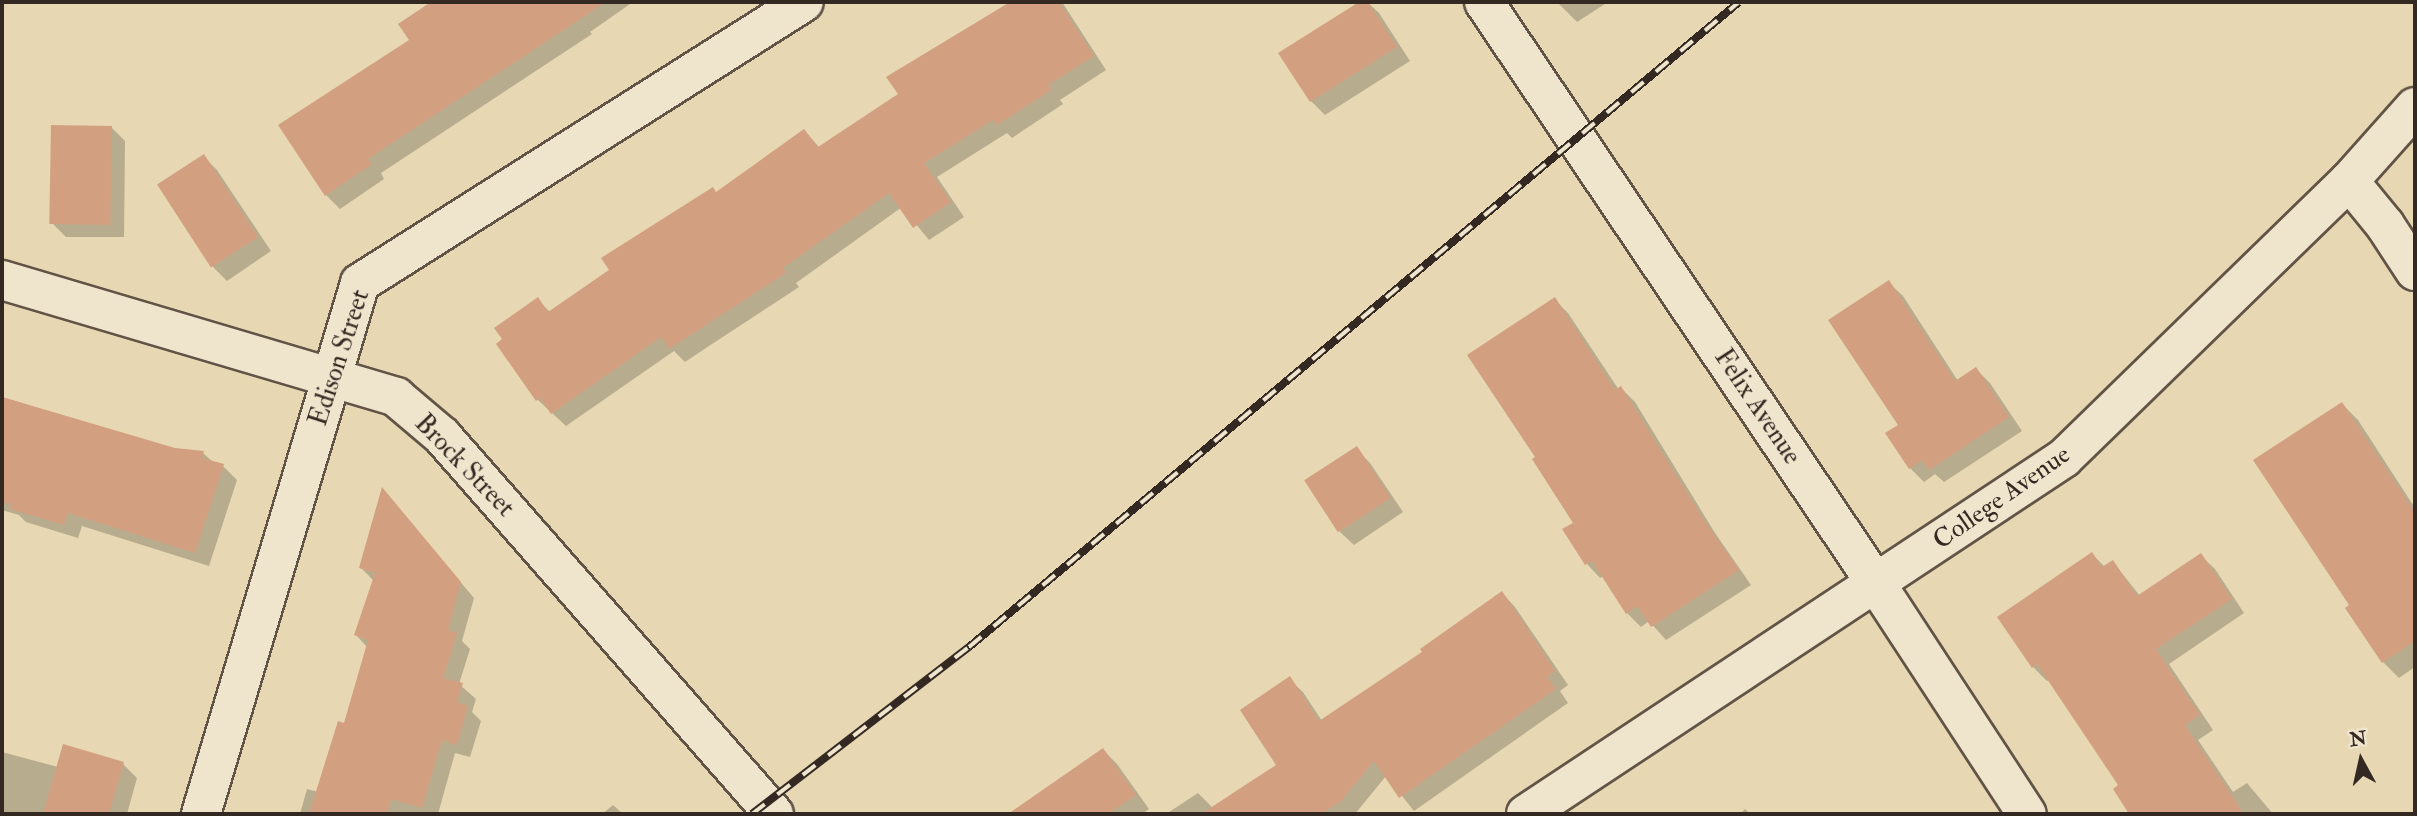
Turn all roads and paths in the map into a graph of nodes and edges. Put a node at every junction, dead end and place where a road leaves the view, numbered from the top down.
1 (804, 2) edge
2 (1484, 2) edge
3 (2415, 107) edge
4 (2349, 181) junction
5 (2415, 271) edge
6 (2, 280) edge
7 (332, 377) junction
8 (1875, 582) junction
9 (201, 814) edge
10 (774, 814) edge
11 (1526, 814) edge
12 (2027, 814) edge

1 - 7 street, Edison Street
2 - 8 street, Felix Avenue
3 - 4 street, College Avenue
4 - 5 street
4 - 8 street, College Avenue
6 - 7 street, Brock Street
7 - 9 street, Edison Street
7 - 10 street, Brock Street
8 - 11 street, College Avenue
8 - 12 street, Felix Avenue

